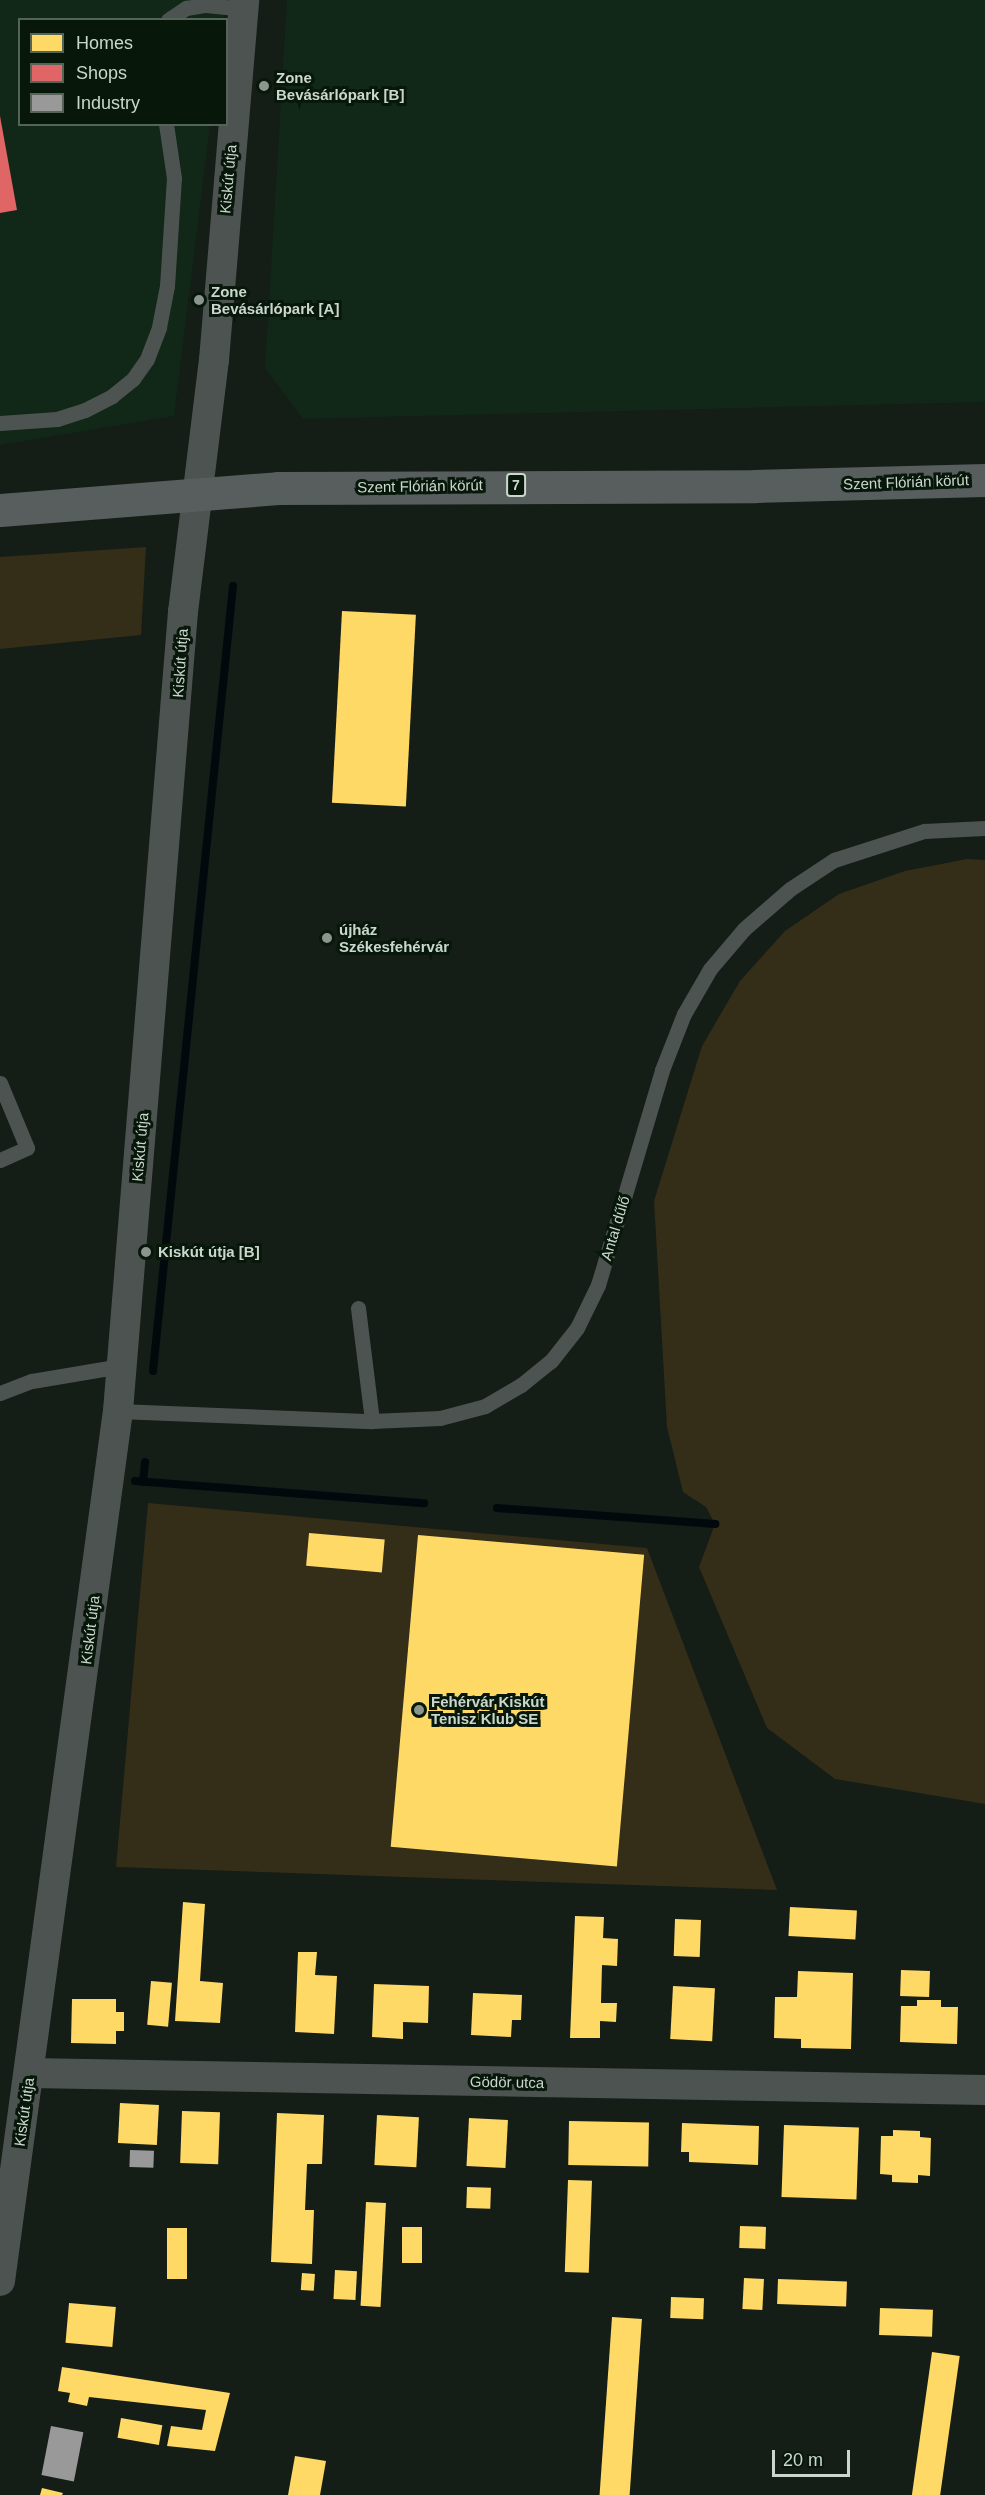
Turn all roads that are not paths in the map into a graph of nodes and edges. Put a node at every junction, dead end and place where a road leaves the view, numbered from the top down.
1 (182, 4) edge
2 (243, 4) edge
3 (170, 18) edge
4 (166, 126) edge
5 (0, 423) edge
6 (985, 480) edge
7 (197, 494) junction
8 (0, 510) edge
9 (985, 828) edge
10 (0, 1083) edge
11 (0, 1160) edge
12 (358, 1308) dead end
13 (121, 1366) junction
14 (0, 1392) edge
15 (118, 1411) junction
16 (372, 1421) junction
17 (30, 2073) junction
18 (985, 2090) edge
19 (0, 2281) edge

1 - 2 lane
1 - 3 lane
2 - 7 street, Kiskút útja
4 - 5 lane
6 - 7 main road, Szent Flórián körút / 7
7 - 8 main road, Szent Flórián körút / 7
7 - 13 street, Kiskút útja
9 - 16 lane, Antal dűlő
10 - 11 lane
12 - 16 lane
13 - 14 lane
13 - 15 street, Kiskút útja
15 - 16 lane, Antal dűlő
15 - 17 street, Kiskút útja
17 - 18 street, Gödör utca
17 - 19 street, Kiskút útja

